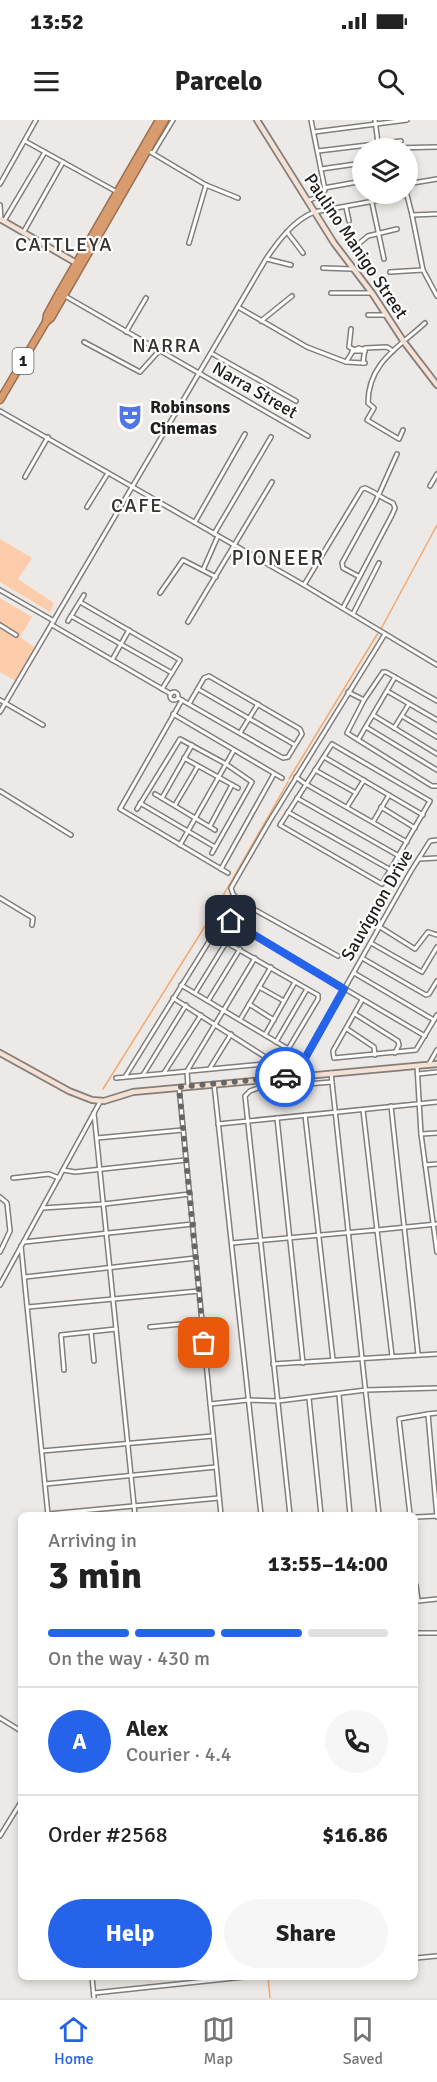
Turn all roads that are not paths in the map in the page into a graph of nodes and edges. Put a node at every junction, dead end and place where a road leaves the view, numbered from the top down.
1 (36, 120) edge
2 (159, 120) edge
3 (165, 120) edge
4 (173, 120) edge
5 (257, 120) edge
6 (311, 120) edge
7 (407, 120) edge
8 (376, 122) edge
9 (314, 132) junction
10 (378, 138) edge
11 (25, 141) junction
12 (352, 146) edge
13 (418, 147) edge
14 (437, 147) edge
15 (148, 150) junction
16 (318, 151) junction
17 (45, 152) junction
18 (63, 162) junction
19 (352, 165) edge
20 (321, 169) junction
21 (437, 180) edge
22 (418, 182) edge
23 (352, 183) edge
24 (0, 184) edge
25 (206, 185) junction
26 (324, 188) junction
27 (118, 192) junction
28 (238, 198) dead end
29 (306, 201) junction
30 (366, 204) edge
31 (372, 204) edge
32 (410, 204) edge
33 (0, 205) edge
34 (346, 207) junction
35 (314, 212) junction
36 (437, 214) edge
37 (412, 215) junction
38 (2, 220) edge
39 (349, 221) dead end
40 (397, 229) dead end
41 (287, 232) junction
42 (379, 232) junction
43 (23, 233) junction
44 (189, 243) dead end
45 (356, 246) dead end
46 (303, 253) dead end
47 (266, 259) junction
48 (384, 259) dead end
49 (79, 264) junction
50 (291, 265) dead end
51 (323, 268) dead end
52 (354, 269) junction
53 (423, 270) junction
54 (390, 272) dead end
55 (331, 293) dead end
56 (372, 293) junction
57 (63, 295) junction
58 (292, 296) dead end
59 (437, 296) edge
60 (146, 298) dead end
61 (238, 307) junction
62 (368, 315) dead end
63 (387, 315) junction
64 (261, 321) junction
65 (46, 322) junction
66 (425, 323) dead end
67 (351, 329) dead end
68 (126, 332) junction
69 (84, 342) dead end
70 (404, 342) junction
71 (353, 350) junction
72 (159, 351) junction
73 (365, 351) junction
74 (393, 351) junction
75 (211, 353) junction
76 (346, 362) junction
77 (198, 373) junction
78 (437, 385) edge
79 (0, 400) edge
80 (296, 401) dead end
81 (0, 411) edge
82 (403, 430) dead end
83 (245, 434) dead end
84 (308, 436) dead end
85 (48, 437) junction
86 (271, 437) dead end
87 (397, 454) dead end
88 (108, 473) junction
89 (437, 474) edge
90 (25, 477) dead end
91 (272, 482) dead end
92 (430, 486) dead end
93 (133, 487) junction
94 (377, 496) junction
95 (87, 507) dead end
96 (195, 522) junction
97 (216, 535) junction
98 (235, 546) junction
99 (379, 563) dead end
100 (202, 570) junction
101 (216, 577) junction
102 (359, 577) junction
103 (304, 585) junction
104 (0, 590) edge
105 (160, 593) dead end
106 (84, 596) dead end
107 (80, 602) junction
108 (343, 608) junction
109 (353, 614) junction
110 (71, 616) junction
111 (68, 621) dead end
112 (188, 622) dead end
113 (53, 623) junction
114 (0, 625) edge
115 (129, 630) junction
116 (385, 634) junction
117 (16, 635) dead end
118 (121, 645) junction
119 (112, 660) junction
120 (437, 665) edge
121 (172, 673) junction
122 (395, 677) junction
123 (162, 689) junction
124 (198, 689) junction
125 (348, 692) junction
126 (387, 692) junction
127 (0, 700) edge
128 (182, 700) junction
129 (364, 700) junction
130 (437, 700) edge
131 (5, 703) junction
132 (258, 703) junction
133 (189, 704) junction
134 (409, 704) junction
135 (0, 712) edge
136 (173, 714) junction
137 (373, 715) junction
138 (402, 716) junction
139 (249, 719) junction
140 (437, 720) edge
141 (43, 725) dead end
142 (366, 727) junction
143 (394, 728) junction
144 (240, 733) junction
145 (437, 737) edge
146 (358, 740) junction
147 (192, 745) junction
148 (296, 746) junction
149 (234, 750) junction
150 (437, 754) edge
151 (324, 757) junction
152 (184, 758) junction
153 (226, 764) junction
154 (198, 766) junction
155 (315, 770) junction
156 (437, 770) edge
157 (274, 774) junction
158 (218, 778) junction
159 (282, 778) dead end
160 (295, 778) junction
161 (364, 780) junction
162 (305, 784) junction
163 (232, 785) junction
164 (437, 786) edge
165 (238, 788) dead end
166 (0, 790) edge
167 (356, 793) junction
168 (155, 794) dead end
169 (388, 795) junction
170 (162, 798) junction
171 (297, 798) junction
172 (140, 804) junction
173 (176, 806) junction
174 (347, 807) junction
175 (381, 807) junction
176 (136, 809) dead end
177 (288, 812) junction
178 (423, 815) junction
179 (196, 818) junction
180 (372, 822) junction
181 (210, 826) junction
182 (416, 829) junction
183 (215, 830) dead end
184 (188, 831) junction
185 (71, 835) dead end
186 (437, 840) edge
187 (407, 842) junction
188 (180, 845) junction
189 (215, 847) junction
190 (212, 853) dead end
191 (399, 856) junction
192 (437, 858) edge
193 (419, 859) junction
194 (221, 869) junction
195 (391, 870) junction
196 (228, 873) dead end
197 (0, 898) edge
198 (233, 914) dead end
199 (32, 925) dead end
200 (380, 927) junction
201 (437, 935) edge
202 (227, 941) junction
203 (371, 943) junction
204 (437, 947) edge
205 (240, 949) junction
206 (338, 956) dead end
207 (255, 958) junction
208 (362, 958) junction
209 (271, 967) junction
210 (354, 973) junction
211 (437, 981) edge
212 (296, 982) junction
213 (182, 985) junction
214 (259, 987) junction
215 (307, 988) junction
216 (344, 989) junction
217 (195, 993) junction
218 (174, 998) junction
219 (362, 1000) junction
220 (208, 1001) junction
221 (284, 1002) junction
222 (249, 1004) junction
223 (186, 1005) junction
224 (223, 1010) junction
225 (355, 1014) junction
226 (201, 1015) junction
227 (437, 1015) edge
228 (240, 1020) junction
229 (274, 1020) junction
230 (434, 1020) junction
231 (215, 1024) junction
232 (346, 1029) junction
233 (231, 1034) junction
234 (265, 1035) junction
235 (425, 1036) junction
236 (276, 1042) junction
237 (290, 1050) junction
238 (437, 1050) edge
239 (0, 1053) edge
240 (395, 1053) junction
241 (375, 1055) junction
242 (274, 1063) junction
243 (429, 1064) junction
244 (437, 1064) edge
245 (417, 1065) junction
246 (209, 1069) junction
247 (187, 1071) junction
248 (437, 1072) edge
249 (164, 1073) junction
250 (331, 1073) junction
251 (418, 1074) junction
252 (143, 1075) junction
253 (295, 1076) junction
254 (125, 1077) junction
255 (116, 1078) dead end
256 (332, 1082) junction
257 (213, 1083) junction
258 (188, 1086) junction
259 (179, 1087) junction
260 (100, 1102) junction
261 (437, 1102) edge
262 (419, 1104) junction
263 (391, 1106) junction
264 (363, 1110) junction
265 (335, 1112) junction
266 (94, 1113) junction
267 (305, 1115) junction
268 (277, 1118) junction
269 (248, 1121) junction
270 (218, 1124) junction
271 (183, 1130) junction
272 (437, 1133) edge
273 (421, 1134) junction
274 (97, 1138) junction
275 (186, 1160) junction
276 (437, 1164) edge
277 (425, 1165) junction
278 (100, 1169) junction
279 (63, 1170) junction
280 (55, 1176) junction
281 (13, 1178) dead end
282 (429, 1192) junction
283 (437, 1192) edge
284 (190, 1194) junction
285 (0, 1197) edge
286 (104, 1204) junction
287 (43, 1208) junction
288 (193, 1224) junction
289 (435, 1224) edge
290 (405, 1228) junction
291 (377, 1230) junction
292 (349, 1233) junction
293 (107, 1234) junction
294 (318, 1235) junction
295 (290, 1238) junction
296 (260, 1241) junction
297 (22, 1244) junction
298 (232, 1244) junction
299 (0, 1252) edge
300 (437, 1252) edge
301 (196, 1258) junction
302 (110, 1267) junction
303 (25, 1277) junction
304 (0, 1286) edge
305 (199, 1291) junction
306 (113, 1298) junction
307 (28, 1307) junction
308 (202, 1322) junction
309 (150, 1327) dead end
310 (116, 1329) junction
311 (91, 1332) junction
312 (418, 1354) junction
313 (437, 1354) edge
314 (392, 1356) junction
315 (363, 1358) junction
316 (333, 1360) junction
317 (94, 1361) dead end
318 (303, 1363) junction
319 (273, 1364) junction
320 (64, 1370) dead end
321 (437, 1388) edge
322 (366, 1390) junction
323 (339, 1395) junction
324 (309, 1398) junction
325 (248, 1400) junction
326 (278, 1401) junction
327 (210, 1404) junction
328 (437, 1413) edge
329 (428, 1414) junction
330 (213, 1436) junction
331 (128, 1443) junction
332 (42, 1451) junction
333 (216, 1467) junction
334 (131, 1475) junction
335 (45, 1484) junction
336 (219, 1498) junction
337 (134, 1507) junction
338 (48, 1512) edge
339 (80, 1512) edge
340 (135, 1512) edge
341 (221, 1512) edge
342 (261, 1512) edge
343 (290, 1512) edge
344 (321, 1512) edge
345 (350, 1512) edge
346 (379, 1512) edge
347 (410, 1512) edge
348 (437, 1516) edge
349 (418, 1517) edge
350 (437, 1599) edge
351 (418, 1601) edge
352 (437, 1633) edge
353 (418, 1634) edge
354 (0, 1718) edge
355 (18, 1729) edge
356 (18, 1807) edge
357 (0, 1836) edge
358 (437, 1956) edge
359 (418, 1958) edge
360 (92, 1980) edge
361 (220, 1980) edge
362 (94, 1996) edge

1 - 11 street
2 - 15 highway, 1
3 - 15 highway, 1
4 - 15 street
5 - 29 main road, Paulino Manigo Street
6 - 9 street
7 - 8 street
8 - 9 street
8 - 10 street
9 - 16 street
11 - 17 street
11 - 24 street
12 - 16 street
13 - 14 street
15 - 25 street
15 - 27 highway, 1
15 - 49 highway, 1
16 - 20 street
17 - 18 street
17 - 38 street
18 - 27 street
18 - 43 street
19 - 20 street
20 - 26 street
21 - 22 street
23 - 26 street
25 - 28 street
25 - 44 street
26 - 29 street
27 - 49 highway, 1
29 - 35 main road, Paulino Manigo Street
30 - 34 street
31 - 42 street
32 - 37 street
33 - 38 street
34 - 35 street
34 - 39 street
35 - 41 street
35 - 52 main road, Paulino Manigo Street
36 - 37 street
37 - 53 street
38 - 43 main road
40 - 42 street
41 - 46 street
41 - 47 street
42 - 45 street
42 - 48 street
43 - 49 main road
47 - 50 street
47 - 61 street
49 - 57 highway, 1
49 - 65 highway, 1
51 - 52 street
52 - 56 main road, Paulino Manigo Street
53 - 54 street
53 - 59 street
55 - 56 street
56 - 63 main road, Paulino Manigo Street
57 - 65 highway, 1
57 - 68 street, Narra Street
58 - 64 street
60 - 68 street
61 - 64 street
61 - 75 street
62 - 63 street
63 - 70 main road, Paulino Manigo Street
64 - 76 street
65 - 79 highway, 1
66 - 70 street
67 - 71 street
68 - 72 street, Narra Street
69 - 72 street
70 - 74 street
70 - 78 main road, Paulino Manigo Street
71 - 73 street
71 - 76 street
72 - 77 street, Narra Street
73 - 74 street
73 - 76 street
74 - 82 street
75 - 77 street
75 - 80 street
77 - 84 street, Narra Street
77 - 93 street
81 - 85 street
83 - 96 street
85 - 88 street
85 - 90 street
86 - 97 street
87 - 94 street
88 - 93 street
88 - 95 street
89 - 92 street
91 - 98 street
93 - 96 street
93 - 113 street
94 - 102 street
94 - 102 street
94 - 103 street
96 - 97 street
97 - 98 street
97 - 100 street
98 - 101 street
98 - 103 street
99 - 109 street
100 - 101 street
100 - 105 street
101 - 112 street
102 - 108 street
103 - 108 street
104 - 113 street
106 - 107 street
107 - 110 street
107 - 115 street
108 - 109 street
109 - 116 street
110 - 111 street
110 - 118 street
113 - 119 street
113 - 131 street
114 - 117 street
115 - 118 street
115 - 121 street
116 - 120 street
116 - 125 street
118 - 119 street
118 - 121 street
119 - 123 street
121 - 123 street
122 - 126 street
122 - 129 street
122 - 130 street
123 - 128 street
124 - 132 street
124 - 133 street
124 - 139 street
125 - 129 street
125 - 160 street
126 - 134 street
126 - 137 street
127 - 131 street
128 - 133 street
128 - 136 street
129 - 146 street
131 - 135 street
131 - 141 street
132 - 139 street
132 - 148 street
133 - 144 street
134 - 138 street
134 - 140 street
136 - 149 street
136 - 188 street
137 - 142 street
137 - 143 street
138 - 143 street
138 - 145 street
139 - 144 street
139 - 148 street
142 - 146 street
142 - 156 street
143 - 150 street
144 - 148 street
146 - 164 street
147 - 152 street
147 - 153 street
147 - 172 street
149 - 153 street
149 - 157 street
151 - 155 street
151 - 161 street
151 - 178 street
152 - 154 street
152 - 170 street
153 - 158 street
153 - 189 street
154 - 158 street
154 - 173 street
155 - 162 street
155 - 167 street
157 - 159 street
157 - 194 street
158 - 163 street
158 - 179 street
160 - 162 street
160 - 206 street
161 - 167 street
161 - 169 street
162 - 171 street
162 - 174 street
163 - 165 street
163 - 181 street
166 - 185 street
167 - 174 street
168 - 170 street
169 - 175 street
169 - 178 street
170 - 173 street
171 - 177 street
171 - 191 street
172 - 176 street
172 - 184 street
173 - 179 street
174 - 180 street
175 - 180 street
175 - 182 street
177 - 195 street
177 - 195 street
178 - 182 street
179 - 181 street
179 - 184 street
180 - 187 street
181 - 183 street
182 - 187 street
184 - 188 street
184 - 189 street
186 - 193 street, Sauvignon Drive
187 - 191 street
188 - 194 street
189 - 190 street
191 - 195 street
192 - 193 street
193 - 200 street, Sauvignon Drive
194 - 196 street
197 - 199 street
198 - 216 street
200 - 201 street
200 - 203 street, Sauvignon Drive
202 - 205 street
202 - 213 street
202 - 217 street
203 - 204 street
203 - 208 street, Sauvignon Drive
205 - 207 street
205 - 220 street
207 - 209 street
207 - 224 street
208 - 210 street, Sauvignon Drive
208 - 211 street
209 - 212 street
209 - 214 street
210 - 216 street, Sauvignon Drive
210 - 230 street
212 - 215 street
212 - 221 street
213 - 217 street
213 - 218 street
214 - 221 street
214 - 222 street
215 - 236 street
215 - 237 street
216 - 219 street
216 - 253 street, Sauvignon Drive
217 - 220 street
218 - 223 street
218 - 254 street
219 - 225 street
219 - 235 street
220 - 224 street
221 - 229 street
222 - 228 street
222 - 229 street
223 - 226 street
223 - 252 street
224 - 228 street
224 - 231 street
225 - 232 street
225 - 240 street
226 - 231 street
226 - 249 street
227 - 230 street
228 - 234 street
229 - 234 street
230 - 235 street
231 - 233 street
231 - 247 street
232 - 241 street
232 - 241 street
233 - 242 street
233 - 246 street
234 - 236 street
235 - 240 street
236 - 237 street
237 - 242 street
238 - 243 street
239 - 260 main road
240 - 241 street
242 - 246 street
243 - 244 main road
243 - 245 main road
245 - 250 main road
245 - 251 street
246 - 247 street
247 - 249 street
247 - 258 street
248 - 251 street
249 - 252 street
250 - 253 main road
250 - 256 street
251 - 262 street
252 - 254 street
253 - 257 main road
254 - 255 street
256 - 265 street
256 - 269 street
257 - 258 main road
257 - 270 street
258 - 259 main road
259 - 260 main road
259 - 271 street
260 - 266 street
261 - 262 street
262 - 263 street
262 - 273 street
263 - 264 street
263 - 290 street
264 - 265 street
264 - 291 street
265 - 267 street
265 - 292 street
266 - 274 street
266 - 279 street
267 - 268 street
267 - 294 street
268 - 269 street
268 - 295 street
269 - 270 street
269 - 296 street
270 - 298 street
271 - 274 street
271 - 275 street
272 - 273 street
273 - 277 street
274 - 278 street
275 - 278 street
275 - 284 street
276 - 277 street
277 - 282 street
278 - 279 street
278 - 286 street
279 - 280 street
280 - 281 street
280 - 287 street
282 - 283 street
282 - 289 street
284 - 286 street
284 - 288 street
285 - 299 street
286 - 287 street
286 - 293 street
287 - 297 street
288 - 293 street
288 - 301 street
289 - 290 street
289 - 300 street
290 - 291 street
290 - 312 street
291 - 292 street
291 - 314 street
292 - 294 street
292 - 315 street
293 - 297 street
293 - 302 street
294 - 295 street
294 - 316 street
295 - 296 street
295 - 318 street
296 - 298 street
296 - 319 street
297 - 303 street
297 - 304 street
298 - 325 street
301 - 302 street
301 - 305 street
302 - 303 street
302 - 306 street
303 - 307 street
305 - 306 street
305 - 308 street
306 - 307 street
306 - 310 street
307 - 332 street
308 - 309 street
308 - 327 street
310 - 311 street
310 - 331 street
311 - 317 street
311 - 320 street
312 - 313 street
312 - 314 street
314 - 315 street
315 - 316 street
315 - 322 street
316 - 318 street
318 - 319 street
319 - 326 street
321 - 322 street
322 - 323 street
322 - 346 street
323 - 324 street
323 - 345 street
324 - 326 street
324 - 344 street
325 - 326 street
325 - 327 street
325 - 342 street
326 - 343 street
327 - 330 street
328 - 329 street
329 - 347 street
329 - 348 street
330 - 331 street
330 - 333 street
331 - 332 street
331 - 334 street
332 - 335 street
333 - 334 street
333 - 336 street
334 - 335 street
334 - 337 street
335 - 338 street
336 - 337 street
336 - 341 street
337 - 339 street
337 - 340 street
348 - 349 street
350 - 351 street
352 - 353 street
354 - 355 street
356 - 357 street
358 - 359 street
360 - 362 street
361 - 362 street

